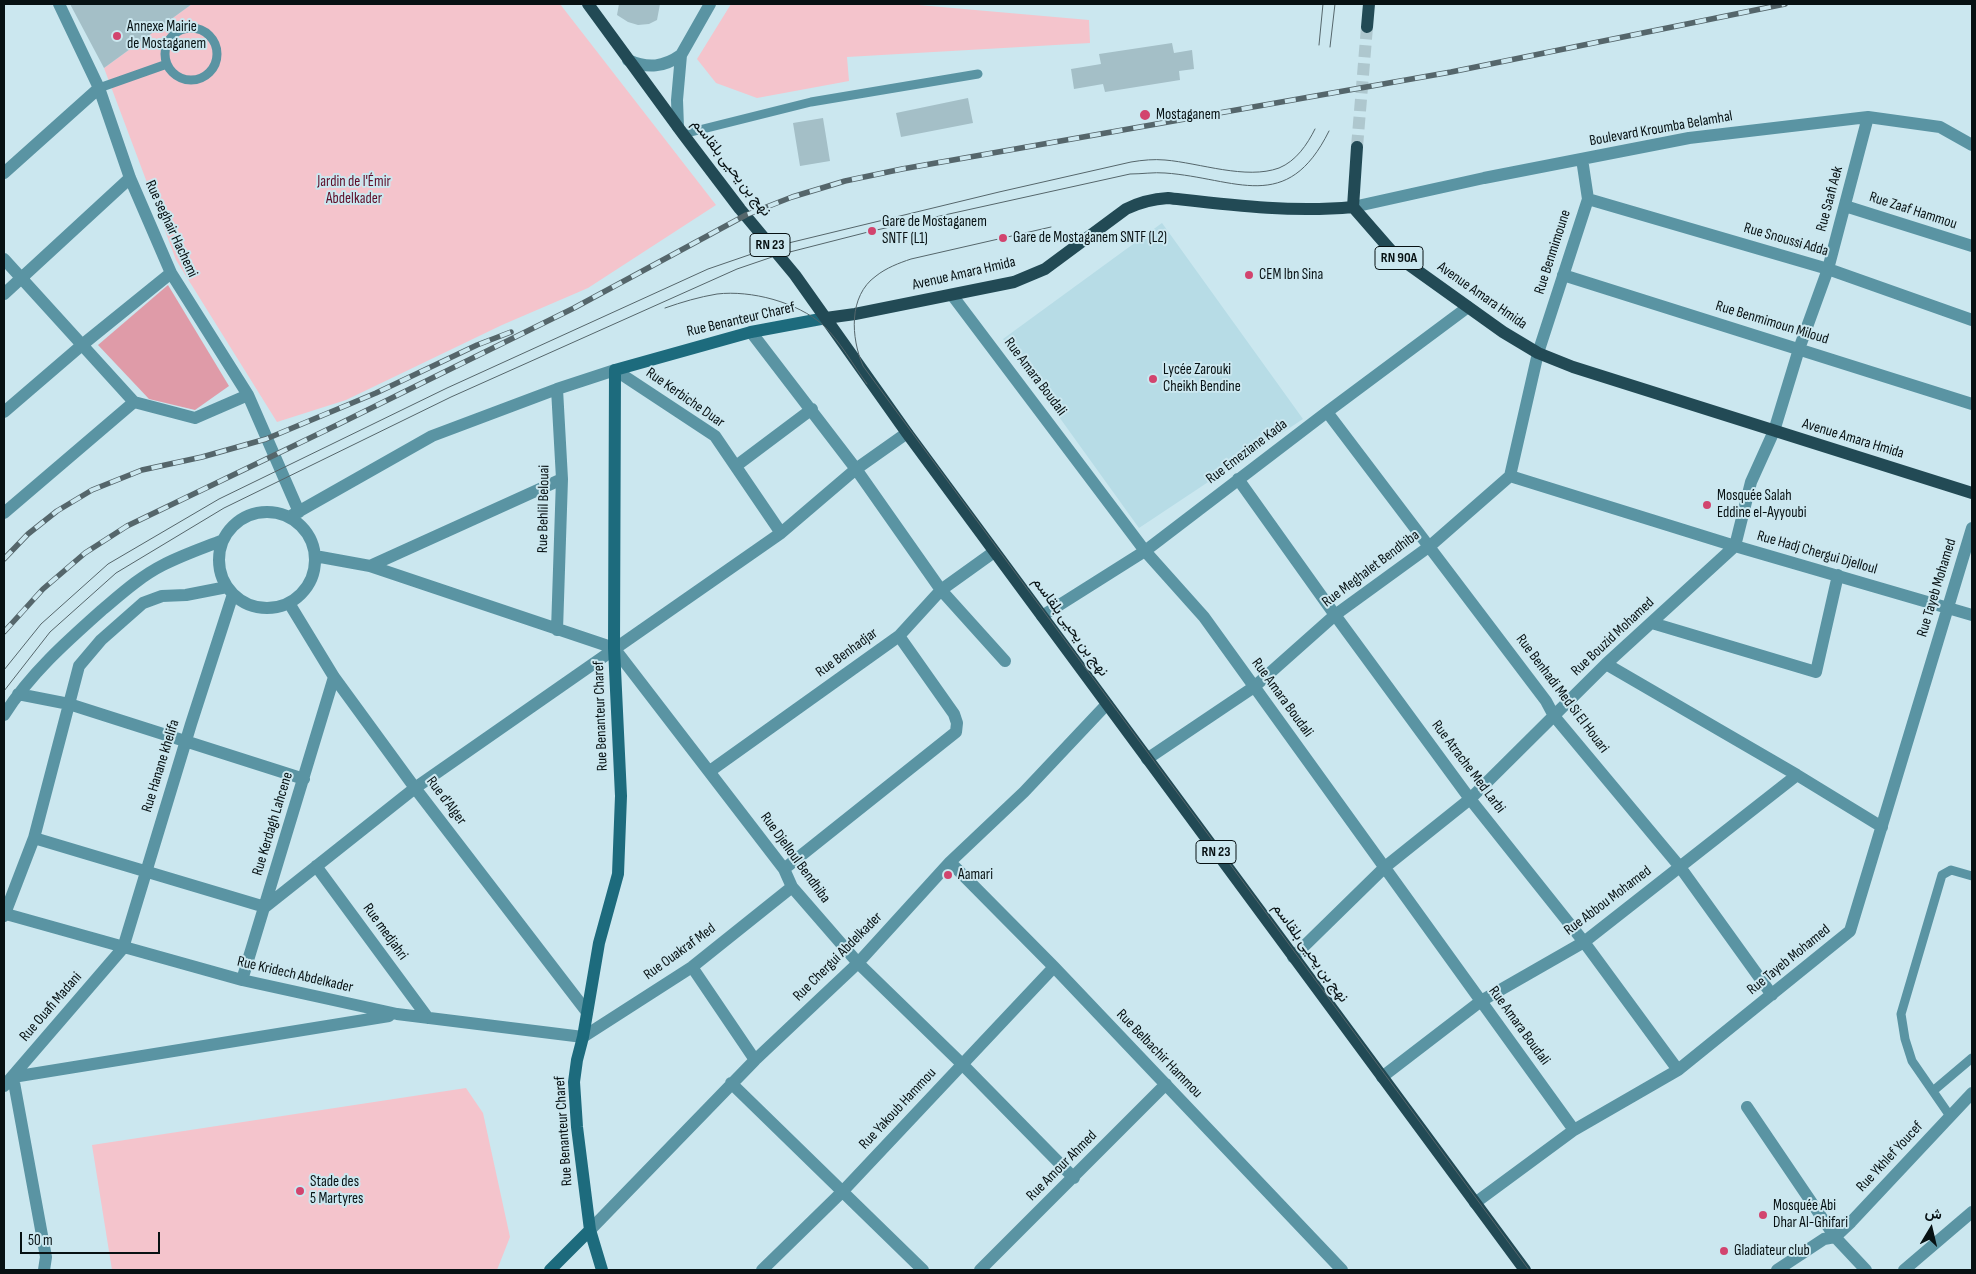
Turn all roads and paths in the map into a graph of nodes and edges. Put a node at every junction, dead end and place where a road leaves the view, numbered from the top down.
1 (59, 4) edge
2 (588, 4) edge
3 (710, 4) edge
4 (1369, 4) edge
5 (1367, 27) tunnel mouth
6 (681, 55) junction
7 (628, 60) junction
8 (167, 64) junction
9 (978, 74) dead end
10 (99, 88) junction
11 (1868, 117) junction
12 (680, 130) junction
13 (1972, 145) edge
14 (1356, 147) tunnel mouth
15 (1582, 159) junction
16 (4, 173) edge
17 (130, 178) junction
18 (1588, 199) junction
19 (1353, 206) junction
20 (1845, 206) junction
21 (1972, 246) edge
22 (4, 259) edge
23 (1828, 269) junction
24 (171, 273) junction
25 (1562, 274) junction
26 (21, 279) junction
27 (4, 294) edge
28 (952, 295) junction
29 (1468, 307) junction
30 (826, 318) junction
31 (1972, 320) edge
32 (751, 332) junction
33 (82, 345) junction
34 (1799, 349) junction
35 (1538, 353) junction
36 (614, 370) junction
37 (558, 389) junction
38 (248, 395) junction
39 (134, 402) junction
40 (1972, 404) edge
41 (812, 409) junction
42 (4, 412) edge
43 (1327, 412) junction
44 (1774, 432) junction
45 (907, 433) junction
46 (736, 466) junction
47 (856, 469) junction
48 (1510, 476) junction
49 (562, 479) junction
50 (1238, 479) junction
51 (1972, 493) edge
52 (4, 513) edge
53 (294, 514) junction
54 (1972, 528) edge
55 (781, 534) junction
56 (223, 540) junction
57 (1430, 546) junction
58 (1734, 546) junction
59 (1145, 551) junction
60 (994, 552) junction
61 (315, 556) junction
62 (370, 566) junction
63 (1838, 576) junction
64 (941, 590) junction
65 (230, 591) junction
66 (289, 603) junction
67 (1949, 608) junction
68 (1335, 615) junction
69 (1972, 615) edge
70 (1042, 616) junction
71 (1652, 622) junction
72 (557, 630) junction
73 (899, 636) junction
74 (614, 648) junction
75 (1005, 661) dead end
76 (1606, 664) junction
77 (334, 677) junction
78 (1254, 687) junction
79 (18, 694) junction
80 (69, 704) junction
81 (1107, 704) junction
82 (4, 715) edge
83 (1554, 716) junction
84 (185, 742) junction
85 (1147, 759) junction
86 (710, 772) junction
87 (1797, 775) junction
88 (304, 779) junction
89 (415, 788) junction
90 (1470, 799) junction
91 (1882, 827) junction
92 (34, 838) junction
93 (950, 862) junction
94 (316, 866) junction
95 (1385, 867) junction
96 (1680, 867) junction
97 (784, 869) junction
98 (146, 871) junction
99 (1972, 876) edge
100 (792, 887) junction
101 (265, 907) junction
102 (5, 915) edge
103 (1584, 942) junction
104 (123, 948) junction
105 (1293, 957) junction
106 (858, 963) junction
107 (692, 967) junction
108 (1054, 967) junction
109 (242, 980) junction
110 (1772, 995) junction
111 (1481, 1001) junction
112 (587, 1012) junction
113 (397, 1014) junction
114 (428, 1018) junction
115 (583, 1037) junction
116 (1972, 1058) edge
117 (755, 1060) junction
118 (962, 1064) junction
119 (1678, 1070) junction
120 (1382, 1077) junction
121 (8, 1082) edge
122 (732, 1083) junction
123 (1166, 1084) junction
124 (1933, 1091) junction
125 (1970, 1101) edge
126 (1747, 1107) dead end
127 (1950, 1116) junction
128 (1574, 1130) junction
129 (1074, 1178) junction
130 (843, 1191) junction
131 (1475, 1203) junction
132 (1972, 1212) edge
133 (590, 1230) junction
134 (1835, 1236) junction
135 (44, 1270) edge
136 (550, 1270) edge
137 (602, 1270) edge
138 (762, 1270) edge
139 (923, 1270) edge
140 (980, 1270) edge
141 (1342, 1270) edge
142 (1525, 1270) edge
143 (1777, 1270) edge
144 (1866, 1270) edge
145 (1904, 1270) edge

1 - 10 street, Rue seghair Hachemi
2 - 7 main road, نهج بن يحيى بلقاسم / RN 23
3 - 6 street
4 - 5 main road
6 - 7 street
6 - 12 street
7 - 12 main road, نهج بن يحيى بلقاسم / RN 23
8 - 8 lane
8 - 10 lane
9 - 12 lane
10 - 16 street
10 - 17 street, Rue seghair Hachemi
11 - 13 street, Boulevard Kroumba Belamhal
11 - 15 street, Boulevard Kroumba Belamhal
11 - 20 street, Rue Saafi Aek
12 - 30 main road, نهج بن يحيى بلقاسم / RN 23
14 - 19 main road
15 - 18 street, Rue Benmimoune
15 - 19 street, Boulevard Kroumba Belamhal
17 - 24 street, Rue seghair Hachemi
17 - 26 street
18 - 23 street, Rue Snoussi Adda
18 - 25 street, Rue Benmimoune
19 - 28 main road, Avenue Amara Hmida
19 - 29 main road, Avenue Amara Hmida / RN 90A
20 - 21 street, Rue Zaaf Hammou
20 - 23 street, Rue Saafi Aek
22 - 26 street
23 - 31 street, Rue Snoussi Adda
23 - 34 street, Rue Saafi Aek
24 - 33 street
24 - 38 street, Rue seghair Hachemi
25 - 34 street, Rue Benmimoun Miloud
25 - 35 street, Rue Benmimoune
26 - 27 street
26 - 33 street
28 - 30 main road, Avenue Amara Hmida
28 - 59 street, Rue Amara Boudali
29 - 35 main road, Avenue Amara Hmida / RN 90A
29 - 43 street, Rue Emeziane Kada
30 - 32 main road, Rue Benanteur Charef
30 - 45 main road, نهج بن يحيى بلقاسم / RN 23
32 - 36 main road, Rue Benanteur Charef
32 - 41 street
33 - 39 street
33 - 42 street
34 - 40 street, Rue Benmimoun Miloud
34 - 44 street, Rue Saafi Aek
35 - 44 main road, Avenue Amara Hmida / RN 90A
35 - 48 street
36 - 37 street
36 - 46 street, Rue Kerbiche Duar
36 - 74 main road, Rue Benanteur Charef
37 - 49 street, Rue Behlil Belouai
37 - 53 street
38 - 39 street
38 - 53 street, Rue seghair Hachemi
39 - 52 street
41 - 46 street
41 - 47 street
43 - 50 street, Rue Emeziane Kada
43 - 57 street, Rue Benhadi Med Si El Houari
44 - 51 main road, Avenue Amara Hmida / RN 90A
44 - 58 street
45 - 47 street
45 - 60 main road, نهج بن يحيى بلقاسم / RN 23
46 - 55 street, Rue Kerbiche Duar
47 - 55 street
47 - 64 street
48 - 57 street, Rue Meghalet Bendhiba
48 - 58 street, Rue Hadj Chergui Djelloul
49 - 62 street
49 - 72 street, Rue Behlil Belouai
50 - 59 street, Rue Emeziane Kada
50 - 68 street, Rue Atrache Med Larbi
53 - 56 street
53 - 61 street
54 - 67 street, Rue Tayeb Mohamed
55 - 74 street
56 - 65 street
56 - 79 street
57 - 68 street, Rue Meghalet Bendhiba
57 - 83 street, Rue Benhadi Med Si El Houari
58 - 63 street, Rue Hadj Chergui Djelloul
58 - 71 street, Rue Bouzid Mohamed
59 - 70 street, Rue Emeziane Kada
59 - 78 street, Rue Amara Boudali
60 - 64 street, Rue Benhadjar
60 - 70 main road, نهج بن يحيى بلقاسم / RN 23
61 - 62 street
61 - 66 street
62 - 72 street
63 - 67 street, Rue Hadj Chergui Djelloul
63 - 71 street
64 - 73 street, Rue Benhadjar
64 - 75 street
65 - 66 street
65 - 80 street
65 - 84 street, Rue Hanane khelifa
66 - 77 street, Rue d'Alger
67 - 69 street, Rue Hadj Chergui Djelloul
67 - 91 street, Rue Tayeb Mohamed
68 - 78 street, Rue Meghalet Bendhiba
68 - 90 street, Rue Atrache Med Larbi
70 - 81 main road, نهج بن يحيى بلقاسم / RN 23
71 - 76 street, Rue Bouzid Mohamed
72 - 74 street
73 - 86 street, Rue Benhadjar
73 - 97 street
74 - 86 street, Rue Djelloul Bendhiba
74 - 89 street
74 - 112 main road, Rue Benanteur Charef
76 - 83 street, Rue Bouzid Mohamed
76 - 87 street
77 - 88 street, Rue Kerdagh Lahcene
77 - 89 street, Rue d'Alger
78 - 85 street, Rue Meghalet Bendhiba
78 - 95 street, Rue Amara Boudali
79 - 80 street
79 - 82 street
80 - 84 street
80 - 92 street
81 - 85 main road, نهج بن يحيى بلقاسم / RN 23
81 - 93 street, Rue Chergui Abdelkader
83 - 90 street, Rue Bouzid Mohamed
83 - 96 street, Rue Benhadi Med Si El Houari
84 - 88 street
84 - 98 street, Rue Hanane khelifa
85 - 105 main road, نهج بن يحيى بلقاسم / RN 23
86 - 97 street, Rue Djelloul Bendhiba
87 - 91 street
87 - 96 street, Rue Abbou Mohamed
88 - 101 street, Rue Kerdagh Lahcene
89 - 94 street
89 - 112 street, Rue d'Alger
90 - 95 street, Rue Bouzid Mohamed
90 - 103 street, Rue Atrache Med Larbi
91 - 110 street, Rue Tayeb Mohamed
92 - 98 street
92 - 102 street
93 - 106 street, Rue Chergui Abdelkader
93 - 108 street, Rue Belbachir Hammou
94 - 101 street
94 - 114 street, Rue medjahri
95 - 105 street, Rue Bouzid Mohamed
95 - 111 street, Rue Amara Boudali
96 - 103 street, Rue Abbou Mohamed
96 - 110 street, Rue Benhadi Med Si El Houari
97 - 100 street, Rue Djelloul Bendhiba
98 - 101 street
98 - 104 street, Rue Hanane khelifa
99 - 124 lane
100 - 106 street, Rue Djelloul Bendhiba
100 - 107 street, Rue Ouakraf Med
101 - 109 street, Rue Kerdagh Lahcene
102 - 104 street, Rue Kridech Abdelkader
103 - 111 street, Rue Abbou Mohamed
103 - 119 street, Rue Atrache Med Larbi
104 - 109 street, Rue Kridech Abdelkader
104 - 121 street, Rue Ouafi Madani
105 - 120 main road, نهج بن يحيى بلقاسم / RN 23
106 - 117 street, Rue Chergui Abdelkader
106 - 118 street, Rue Djelloul Bendhiba
107 - 115 street, Rue Ouakraf Med
107 - 117 street
108 - 118 street, Rue Yakoub Hammou
108 - 123 street, Rue Belbachir Hammou
109 - 113 street, Rue Kridech Abdelkader
110 - 119 street, Rue Tayeb Mohamed
111 - 120 street, Rue Abbou Mohamed
111 - 128 street, Rue Amara Boudali
112 - 115 main road, Rue Benanteur Charef
113 - 114 street, Rue Kridech Abdelkader
113 - 121 street
114 - 115 street, Rue Kridech Abdelkader
115 - 133 main road, Rue Benanteur Charef
116 - 124 lane
117 - 122 street, Rue Chergui Abdelkader
118 - 129 street, Rue Djelloul Bendhiba
118 - 130 street, Rue Yakoub Hammou
119 - 128 street, Rue Tayeb Mohamed
120 - 131 main road, نهج بن يحيى بلقاسم / RN 23
121 - 135 street
122 - 130 street
122 - 133 street, Rue Chergui Abdelkader
123 - 129 street, Rue Amour Ahmed
123 - 141 street, Rue Belbachir Hammou
124 - 127 lane
125 - 127 street, Rue Ykhlef Youcef
126 - 134 street
127 - 134 street, Rue Ykhlef Youcef
128 - 131 street, Rue Tayeb Mohamed
129 - 140 street, Rue Amour Ahmed
130 - 138 street, Rue Yakoub Hammou
130 - 139 street
131 - 142 main road, نهج بن يحيى بلقاسم / RN 23
132 - 145 street
133 - 136 main road
133 - 137 main road, Rue Benanteur Charef
134 - 143 street, Rue Ykhlef Youcef
134 - 144 street

